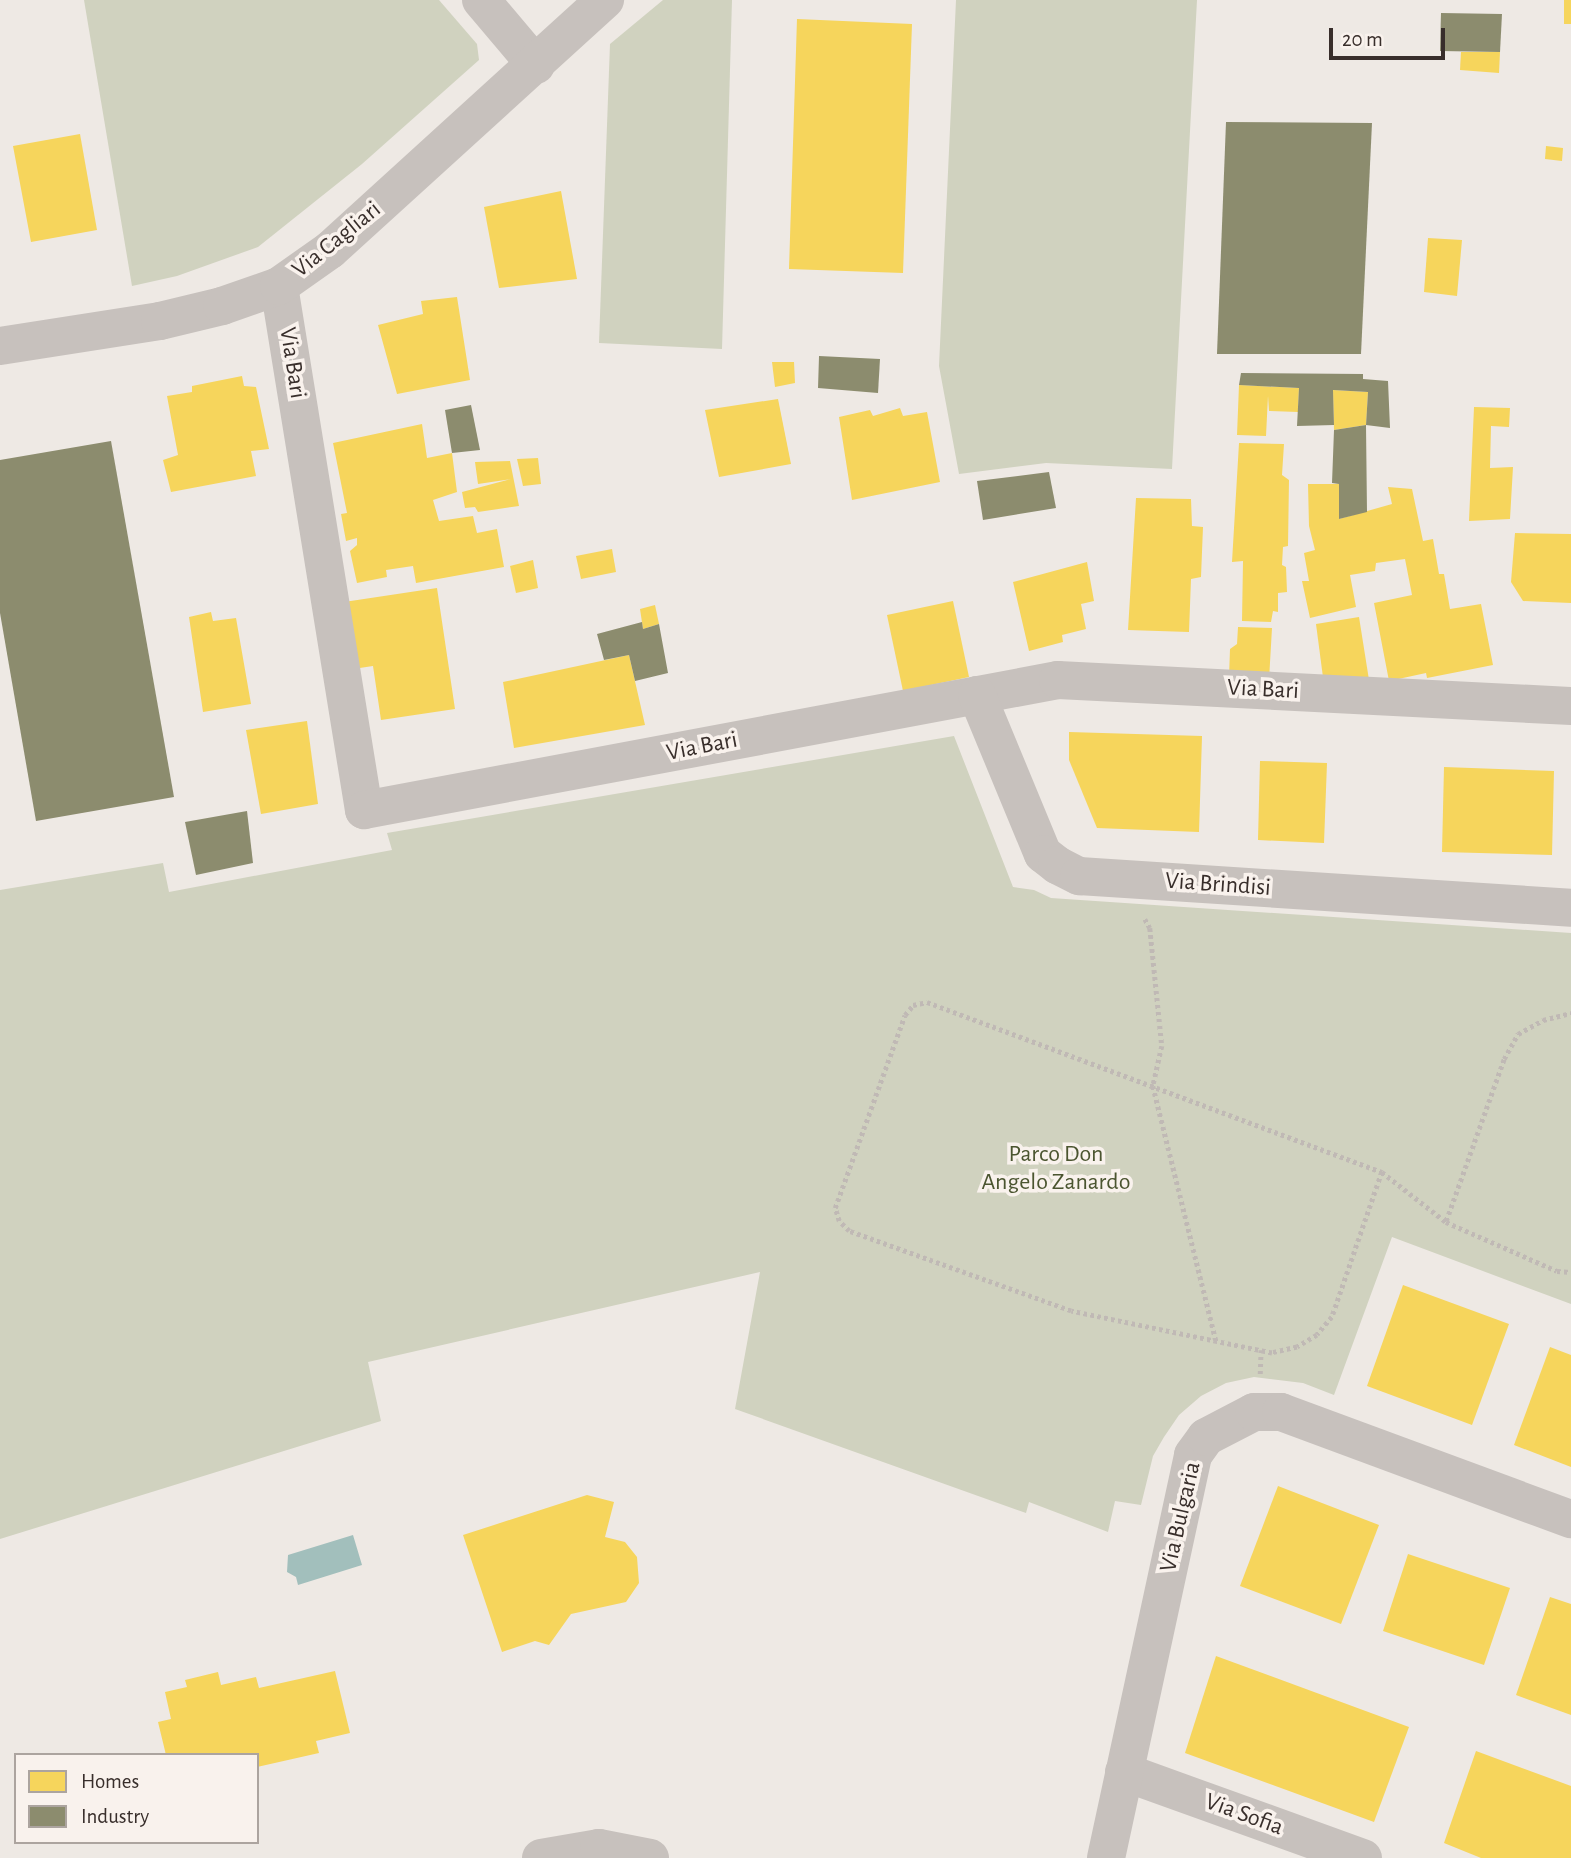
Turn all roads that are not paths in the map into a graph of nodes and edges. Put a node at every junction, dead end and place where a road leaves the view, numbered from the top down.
1 (481, 0) edge
2 (605, 0) edge
3 (536, 65) junction
4 (279, 286) junction
5 (0, 346) edge
6 (977, 695) junction
7 (1571, 706) edge
8 (1571, 908) edge
9 (1571, 1519) edge
10 (1124, 1772) junction
11 (541, 1858) edge
12 (649, 1858) edge
13 (1106, 1858) edge
14 (1363, 1858) edge

1 - 3 street
2 - 3 street, Via Cagliari
3 - 4 street, Via Cagliari
4 - 5 street, Via Cagliari
4 - 6 street, Via Bari
6 - 7 street, Via Bari
6 - 8 street, Via Brindisi
9 - 10 street, Via Bulgaria
10 - 13 street, Via Bulgaria
10 - 14 street, Via Sofia
11 - 12 street

